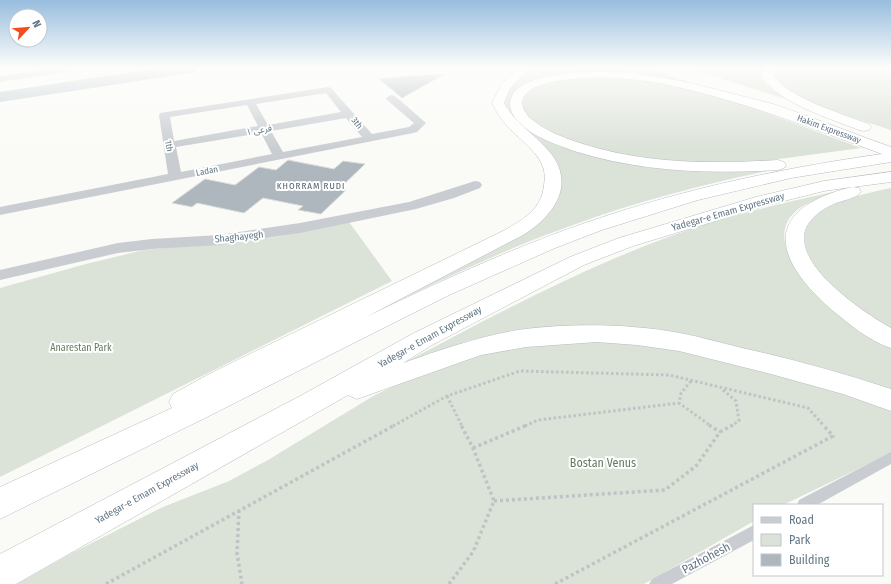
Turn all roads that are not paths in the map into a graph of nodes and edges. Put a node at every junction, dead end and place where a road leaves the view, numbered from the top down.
1 (294, 95) edge
2 (333, 95) edge
3 (501, 95) edge
4 (519, 95) edge
5 (723, 95) edge
6 (733, 95) edge
7 (763, 95) edge
8 (789, 95) edge
9 (391, 98) dead end
10 (250, 102) junction
11 (782, 112) junction
12 (350, 114) junction
13 (264, 129) junction
14 (370, 139) junction
15 (169, 145) junction
16 (891, 152) edge
17 (279, 156) junction
18 (891, 157) edge
19 (859, 161) junction
20 (175, 177) junction
21 (891, 178) edge
22 (475, 185) dead end
23 (0, 211) edge
24 (0, 275) edge
25 (891, 339) edge
26 (891, 400) edge
27 (312, 403) junction
28 (891, 458) edge
29 (84, 461) junction
30 (0, 503) edge
31 (806, 504) edge
32 (753, 533) edge
33 (0, 573) edge
34 (657, 584) edge

1 - 10 street, 3th
2 - 12 street, 3th
3 - 29 highway
4 - 19 highway
5 - 11 highway
6 - 11 highway, Hakim Expressway
7 - 8 highway, Hakim Expressway
9 - 14 street, Ladan
10 - 13 street
10 - 15 street, 1th
11 - 16 highway, Hakim Expressway
12 - 13 street, فرعی ۱
12 - 14 street, 3th
13 - 15 street, فرعی ۱
13 - 17 street
14 - 17 street, Ladan
15 - 20 street, 1th
17 - 20 street, Ladan
18 - 19 highway, Yadegar-e Emam Expressway
19 - 29 highway, Yadegar-e Emam Expressway
20 - 23 street, Ladan
21 - 25 highway
21 - 27 highway, Yadegar-e Emam Expressway
22 - 24 street, Shaghayegh
26 - 27 highway
27 - 33 highway, Yadegar-e Emam Expressway
28 - 31 lane
29 - 30 highway, Yadegar-e Emam Expressway
32 - 34 lane, Pazhohesh

